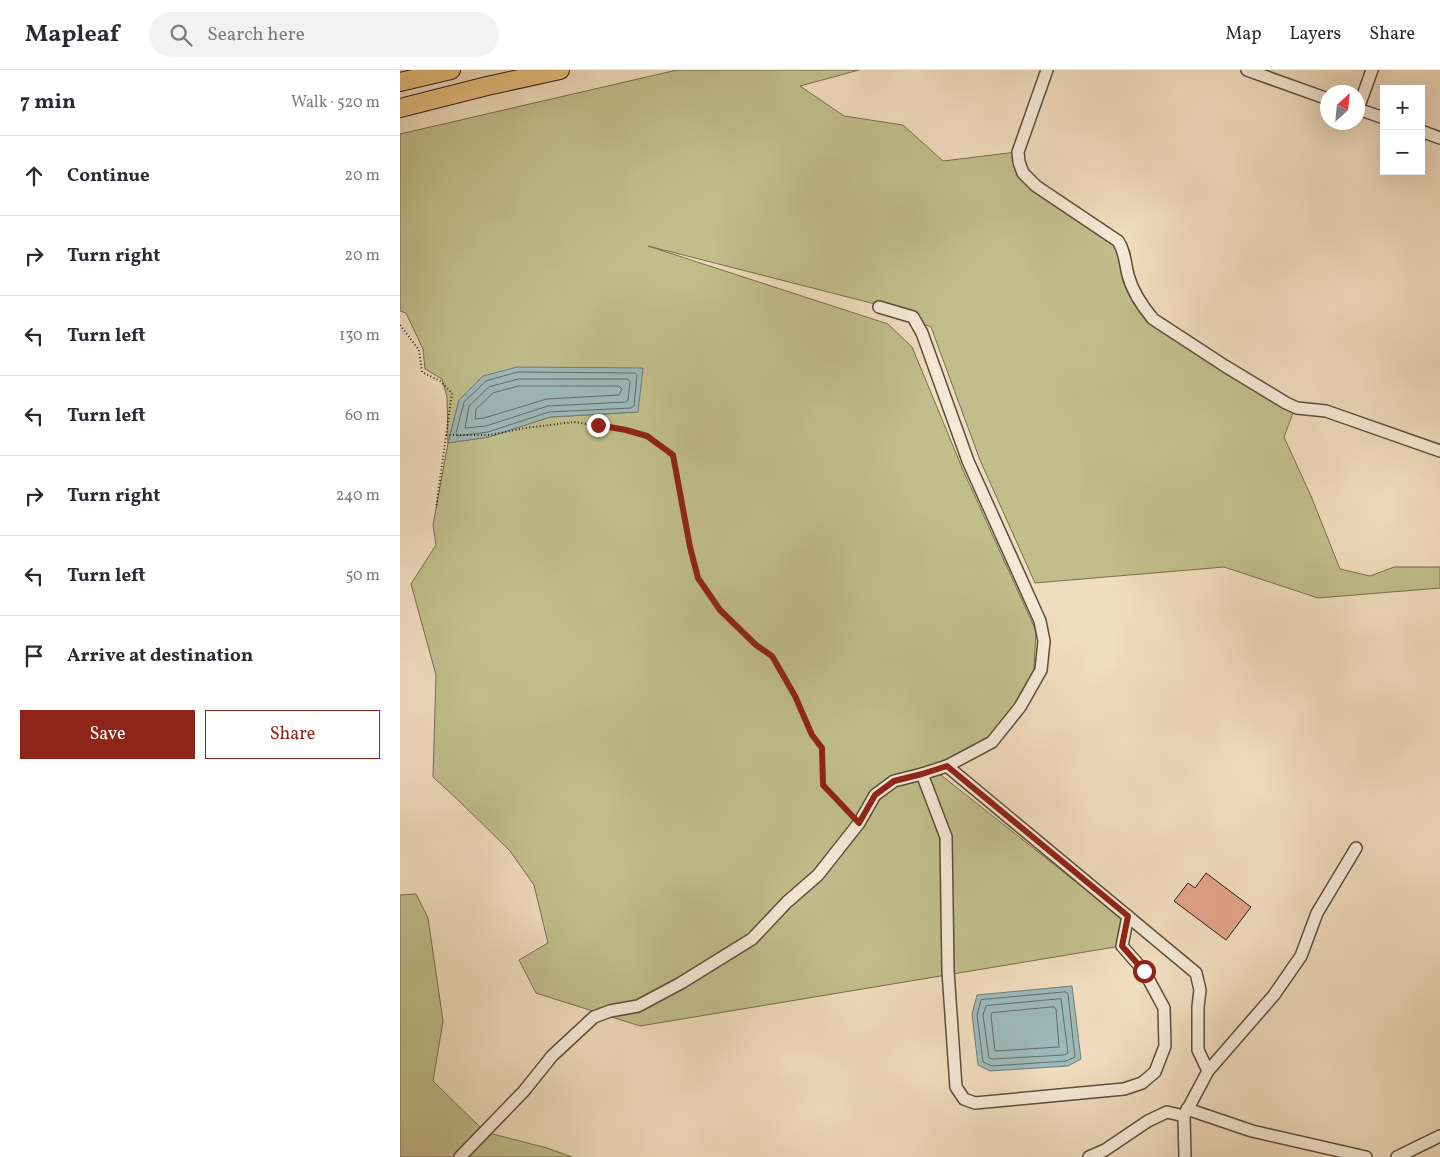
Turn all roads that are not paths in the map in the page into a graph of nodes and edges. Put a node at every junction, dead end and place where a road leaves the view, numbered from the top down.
1 (451, 70) edge
2 (560, 70) edge
3 (1047, 70) edge
4 (1247, 70) edge
5 (1372, 70) edge
6 (400, 82) edge
7 (1365, 90) edge
8 (1320, 96) edge
9 (400, 108) edge
10 (1365, 111) edge
11 (1380, 117) edge
12 (1425, 132) edge
13 (1440, 138) edge
14 (879, 307) dead end
15 (1440, 451) edge
16 (947, 766) junction
17 (922, 774) junction
18 (1356, 848) dead end
19 (1128, 916) junction
20 (1208, 1071) junction
21 (1186, 1112) junction
22 (1440, 1136) edge
23 (460, 1157) edge
24 (1089, 1157) edge
25 (1184, 1157) edge
26 (1366, 1157) edge
27 (1397, 1157) edge

1 - 6 highway
2 - 9 highway
3 - 15 lane
4 - 8 lane
5 - 7 lane
10 - 11 lane
12 - 13 lane
14 - 16 lane
16 - 17 lane
16 - 19 lane
17 - 19 lane
17 - 23 lane
18 - 20 lane
19 - 20 lane
20 - 21 lane
21 - 24 lane
21 - 25 lane
21 - 26 lane
22 - 27 lane

